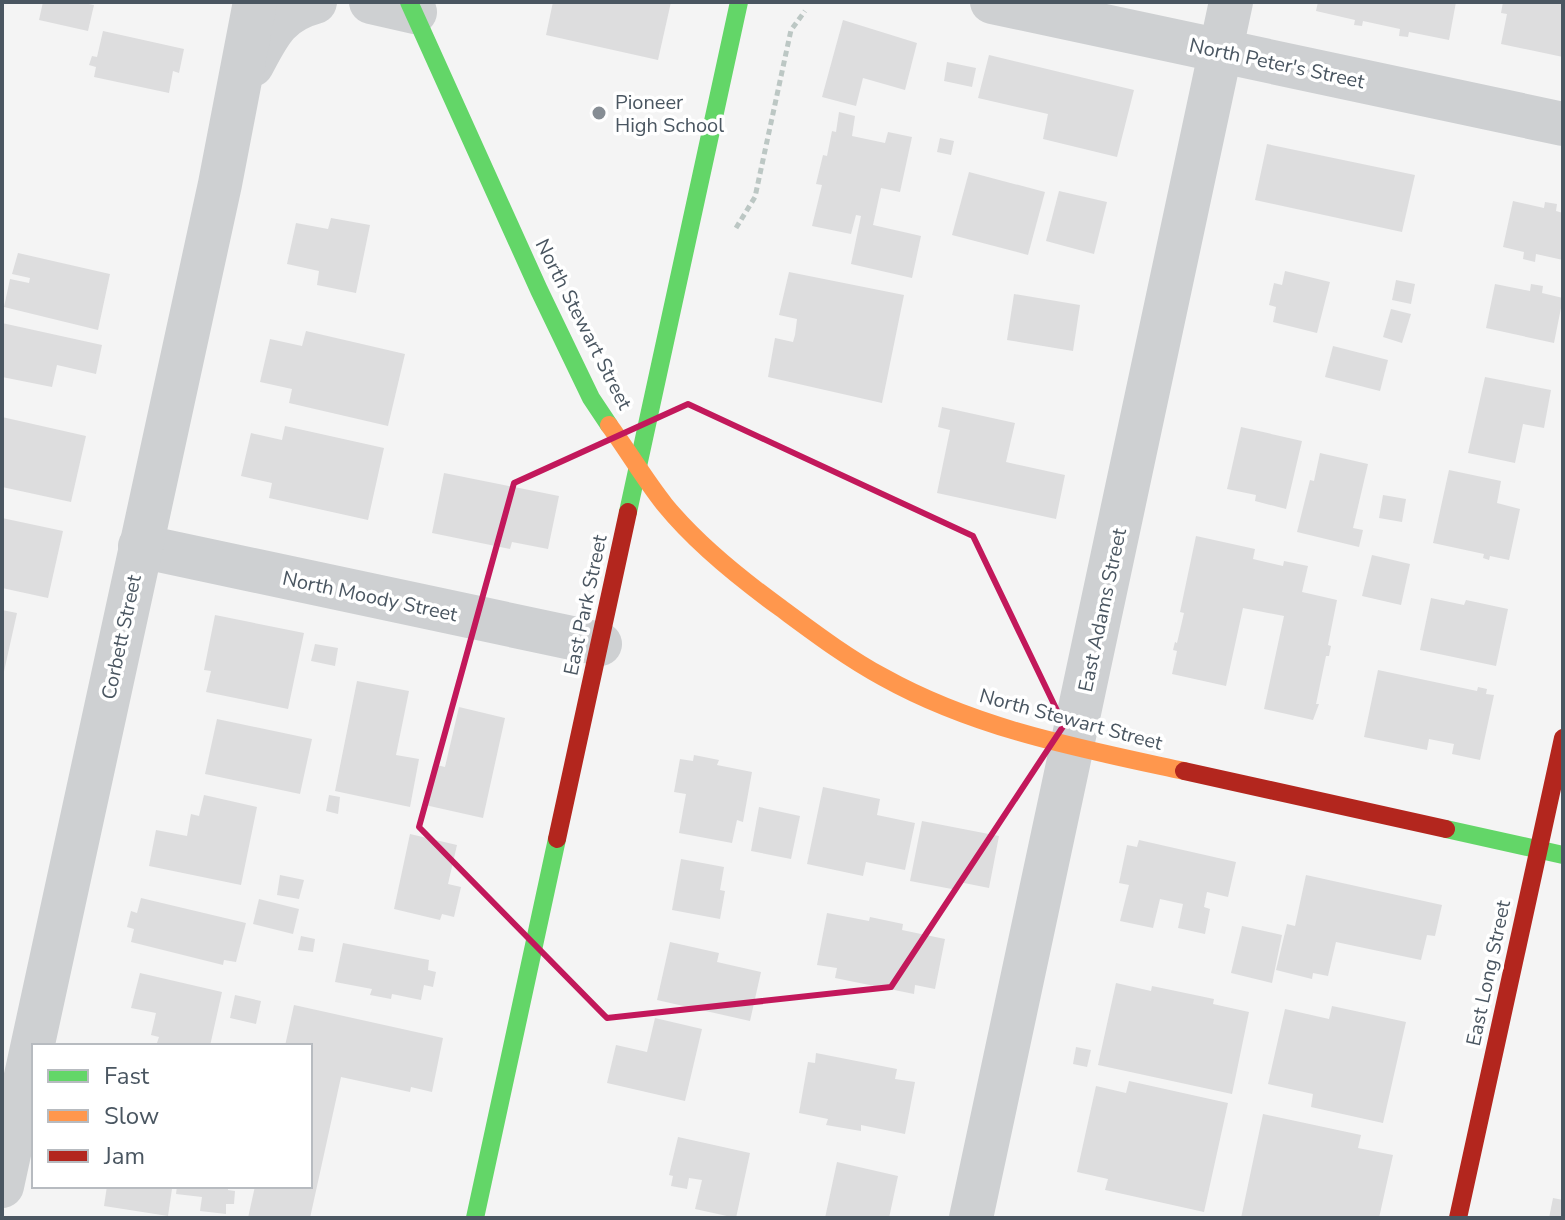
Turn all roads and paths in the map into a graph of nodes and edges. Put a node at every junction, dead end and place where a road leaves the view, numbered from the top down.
1 (255, 2) edge
2 (315, 2) edge
3 (371, 2) edge
4 (739, 2) edge
5 (992, 2) edge
6 (1231, 2) edge
7 (412, 7) edge
8 (805, 11) dead end
9 (1220, 51) junction
10 (240, 89) junction
11 (1563, 124) edge
12 (731, 236) dead end
13 (637, 466) junction
14 (140, 546) junction
15 (600, 644) junction
16 (1563, 738) edge
17 (1073, 747) junction
18 (1539, 849) junction
19 (1563, 855) edge
20 (33, 1044) edge
21 (32, 1047) edge
22 (2, 1186) edge
23 (475, 1218) edge
24 (971, 1218) edge
25 (1458, 1218) edge

1 - 10 street, Corbett Street
2 - 10 street, Corbett Street
3 - 7 street
4 - 13 street, East Park Street
5 - 9 street, North Peter's Street
6 - 9 street, East Adams Street
7 - 13 street, North Stewart Street
8 - 12 path
9 - 11 street, North Peter's Street
9 - 17 street, East Adams Street
10 - 14 street, Corbett Street
13 - 15 street, East Park Street
13 - 17 street, North Stewart Street
14 - 15 street, North Moody Street
14 - 20 street, Corbett Street
15 - 23 street, East Park Street
16 - 18 street, East Long Street
17 - 18 street, North Stewart Street
17 - 24 street, East Adams Street
18 - 19 street, North Stewart Street
18 - 25 street, East Long Street
21 - 22 street, Corbett Street

